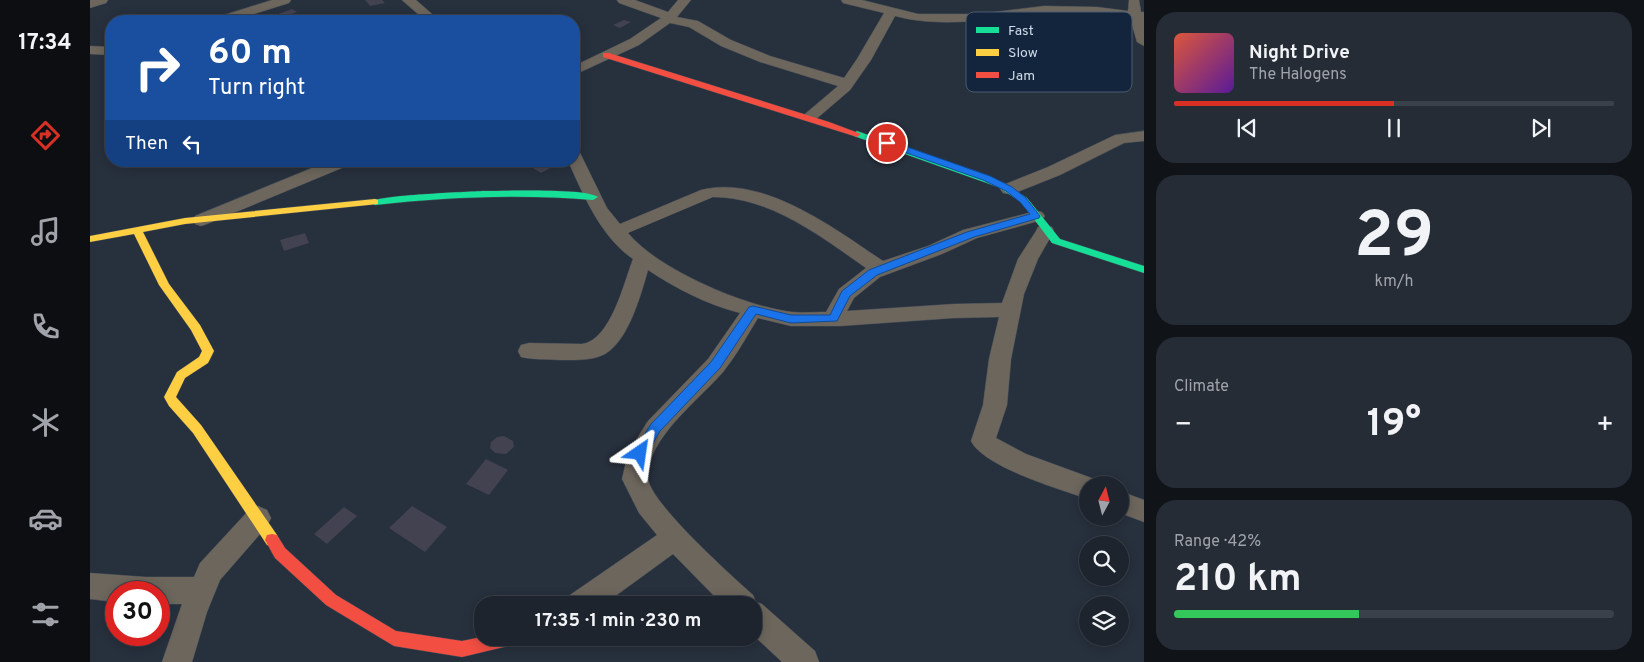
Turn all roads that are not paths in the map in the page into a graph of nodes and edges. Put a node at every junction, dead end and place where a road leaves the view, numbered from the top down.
1 (102, 0) edge
2 (285, 0) edge
3 (408, 0) edge
4 (623, 0) edge
5 (684, 0) edge
6 (847, 0) edge
7 (1134, 0) edge
8 (90, 4) edge
9 (891, 12) junction
10 (1028, 12) edge
11 (1108, 12) edge
12 (239, 15) edge
13 (427, 15) edge
14 (1140, 15) edge
15 (669, 18) junction
16 (966, 18) edge
17 (1144, 42) edge
18 (90, 50) edge
19 (105, 51) edge
20 (606, 55) junction
21 (580, 68) edge
22 (847, 84) junction
23 (810, 117) junction
24 (1144, 136) edge
25 (1121, 138) junction
26 (1144, 146) edge
27 (330, 167) edge
28 (579, 167) edge
29 (1009, 189) junction
30 (593, 197) junction
31 (202, 220) junction
32 (1040, 223) junction
33 (137, 230) junction
34 (617, 232) junction
35 (90, 239) edge
36 (643, 257) junction
37 (881, 269) junction
38 (1144, 270) edge
39 (753, 310) junction
40 (1010, 310) junction
41 (833, 319) junction
42 (529, 351) dead end
43 (1079, 484) edge
44 (1129, 505) edge
45 (1144, 511) edge
46 (258, 518) junction
47 (675, 537) junction
48 (90, 586) edge
49 (202, 590) junction
50 (593, 596) edge
51 (733, 596) edge
52 (762, 623) edge
53 (476, 646) edge
54 (177, 662) edge
55 (804, 662) edge

1 - 8 street
2 - 12 street
3 - 13 street
4 - 15 street
5 - 15 street
6 - 9 street
7 - 14 street
9 - 16 street
9 - 22 street
10 - 11 street
14 - 17 street
15 - 20 street
15 - 22 street
18 - 19 street
20 - 21 street
20 - 23 street
22 - 23 street
23 - 29 street
24 - 25 street
25 - 26 street
25 - 29 street
27 - 31 street
28 - 30 street
29 - 32 street
30 - 31 street
30 - 34 street
31 - 33 street
32 - 37 street
32 - 38 street
32 - 40 street
33 - 35 street
33 - 46 street
34 - 36 street
34 - 37 street
36 - 39 street
36 - 42 street
37 - 41 street
39 - 41 street
39 - 47 street
40 - 41 street
40 - 43 street
44 - 45 street
46 - 49 street
46 - 53 street
47 - 50 street
47 - 51 street
48 - 49 street
49 - 54 street
52 - 55 street

